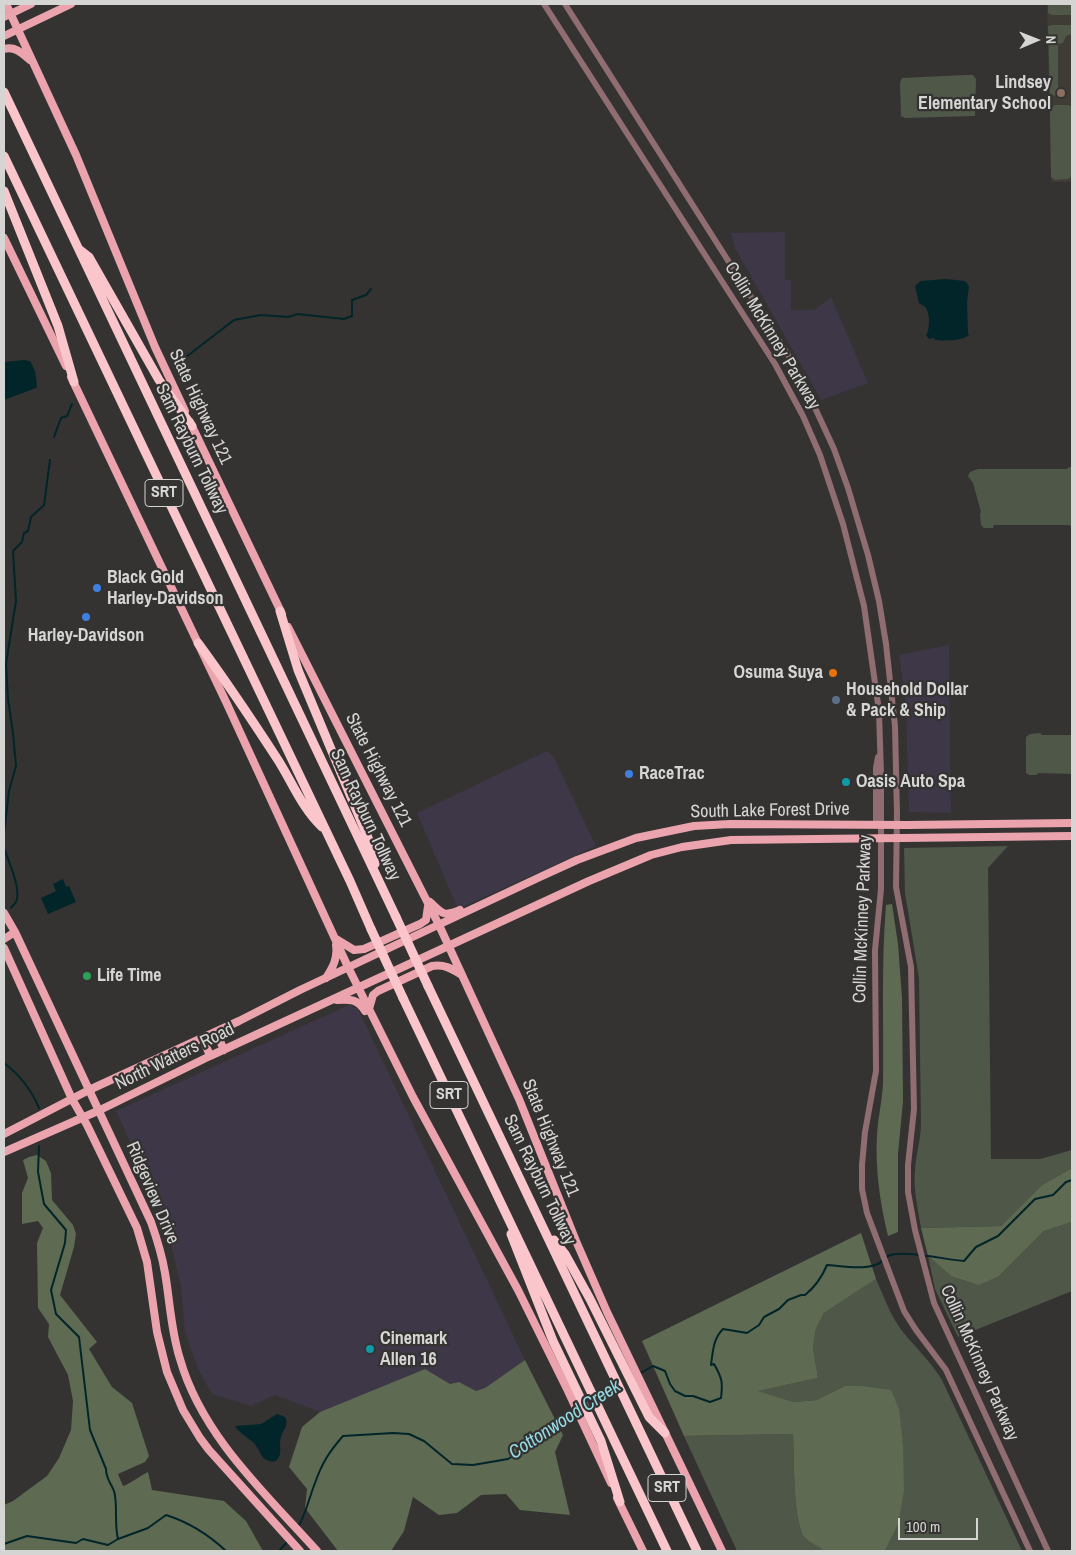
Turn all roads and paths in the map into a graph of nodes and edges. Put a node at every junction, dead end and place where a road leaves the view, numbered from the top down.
1 (6, 4) edge
2 (31, 4) edge
3 (71, 4) edge
4 (544, 4) edge
5 (565, 4) edge
6 (7, 15) edge
7 (18, 30) junction
8 (4, 36) edge
9 (4, 49) edge
10 (34, 63) junction
11 (4, 92) edge
12 (4, 156) edge
13 (4, 191) edge
14 (4, 238) edge
15 (76, 246) junction
16 (74, 382) junction
17 (192, 426) junction
18 (280, 611) junction
19 (198, 643) junction
20 (1072, 823) edge
21 (879, 825) junction
22 (897, 825) junction
23 (326, 830) junction
24 (1072, 836) edge
25 (881, 838) junction
26 (897, 838) junction
27 (380, 884) junction
28 (499, 897) junction
29 (427, 901) junction
30 (4, 913) edge
31 (439, 925) junction
32 (15, 932) junction
33 (4, 938) edge
34 (334, 938) junction
35 (449, 946) junction
36 (4, 948) edge
37 (348, 967) junction
38 (462, 975) junction
39 (326, 978) junction
40 (358, 988) junction
41 (332, 1000) junction
42 (369, 1010) junction
43 (216, 1032) junction
44 (381, 1033) junction
45 (203, 1038) junction
46 (224, 1050) junction
47 (210, 1056) junction
48 (89, 1090) junction
49 (72, 1099) junction
50 (100, 1110) junction
51 (83, 1117) junction
52 (4, 1134) edge
53 (4, 1152) edge
54 (497, 1194) junction
55 (544, 1228) junction
56 (160, 1249) junction
57 (145, 1253) junction
58 (186, 1379) junction
59 (172, 1384) junction
60 (653, 1416) junction
61 (666, 1433) joint
62 (597, 1443) junction
63 (620, 1502) joint
64 (300, 1551) edge
65 (317, 1551) edge
66 (643, 1551) edge
67 (667, 1551) edge
68 (697, 1551) edge
69 (722, 1551) edge
70 (1030, 1551) edge
71 (1048, 1551) edge

1 - 6 main road, State Highway 121
2 - 6 main road
3 - 7 main road
4 - 21 street, Collin McKinney Parkway
5 - 22 street, Collin McKinney Parkway
6 - 7 main road, State Highway 121
7 - 8 main road
7 - 10 main road, State Highway 121
9 - 10 main road
10 - 17 main road, State Highway 121
11 - 15 highway, Sam Rayburn Tollway / SRT
12 - 23 highway, SRT
13 - 16 highway
14 - 16 main road
15 - 17 highway
15 - 27 highway, Sam Rayburn Tollway / SRT
16 - 19 main road
17 - 18 main road, State Highway 121
18 - 27 highway
18 - 29 main road, State Highway 121
19 - 23 highway
19 - 34 main road
20 - 22 main road, South Lake Forest Drive
21 - 22 main road, South Lake Forest Drive
21 - 25 street, Collin McKinney Parkway
21 - 28 main road, South Lake Forest Drive
22 - 26 street, Collin McKinney Parkway
23 - 54 highway, SRT, bridge
24 - 26 main road, South Lake Forest Drive
25 - 26 main road, South Lake Forest Drive
25 - 35 main road, South Lake Forest Drive
25 - 70 street, Collin McKinney Parkway
26 - 71 street, Collin McKinney Parkway
27 - 55 highway, Sam Rayburn Tollway / SRT, bridge
28 - 29 main road
28 - 31 main road, South Lake Forest Drive
29 - 31 main road, State Highway 121
29 - 34 main road
30 - 32 main road, Ridgeview Drive
31 - 35 main road, State Highway 121
31 - 37 main road, South Lake Forest Drive
32 - 33 main road
32 - 48 main road, Ridgeview Drive
34 - 37 main road
34 - 39 main road
35 - 38 main road, State Highway 121
35 - 40 main road, South Lake Forest Drive
36 - 49 main road, Ridgeview Drive
37 - 39 main road, North Watters Road
37 - 40 main road
38 - 42 main road
38 - 60 main road, State Highway 121
39 - 43 main road, North Watters Road
40 - 41 main road, North Watters Road
40 - 42 main road
41 - 44 main road
41 - 46 main road, North Watters Road
42 - 44 main road
43 - 45 main road, North Watters Road
43 - 46 main road
44 - 62 main road
45 - 47 main road
45 - 48 main road, North Watters Road
46 - 47 main road, North Watters Road
47 - 50 main road, North Watters Road
48 - 49 main road, North Watters Road
48 - 50 main road, Ridgeview Drive
49 - 51 main road, Ridgeview Drive
49 - 52 main road, North Watters Road
50 - 51 main road, North Watters Road
50 - 56 main road, Ridgeview Drive
51 - 53 main road, North Watters Road
51 - 57 main road, Ridgeview Drive
54 - 62 highway
54 - 67 highway, SRT
55 - 60 highway
55 - 68 highway, Sam Rayburn Tollway / SRT
56 - 57 main road
56 - 58 main road, Ridgeview Drive
57 - 59 main road, Ridgeview Drive
58 - 59 main road
58 - 65 main road, Ridgeview Drive
59 - 64 main road, Ridgeview Drive
60 - 61 highway
61 - 69 main road
62 - 63 highway
63 - 66 main road

